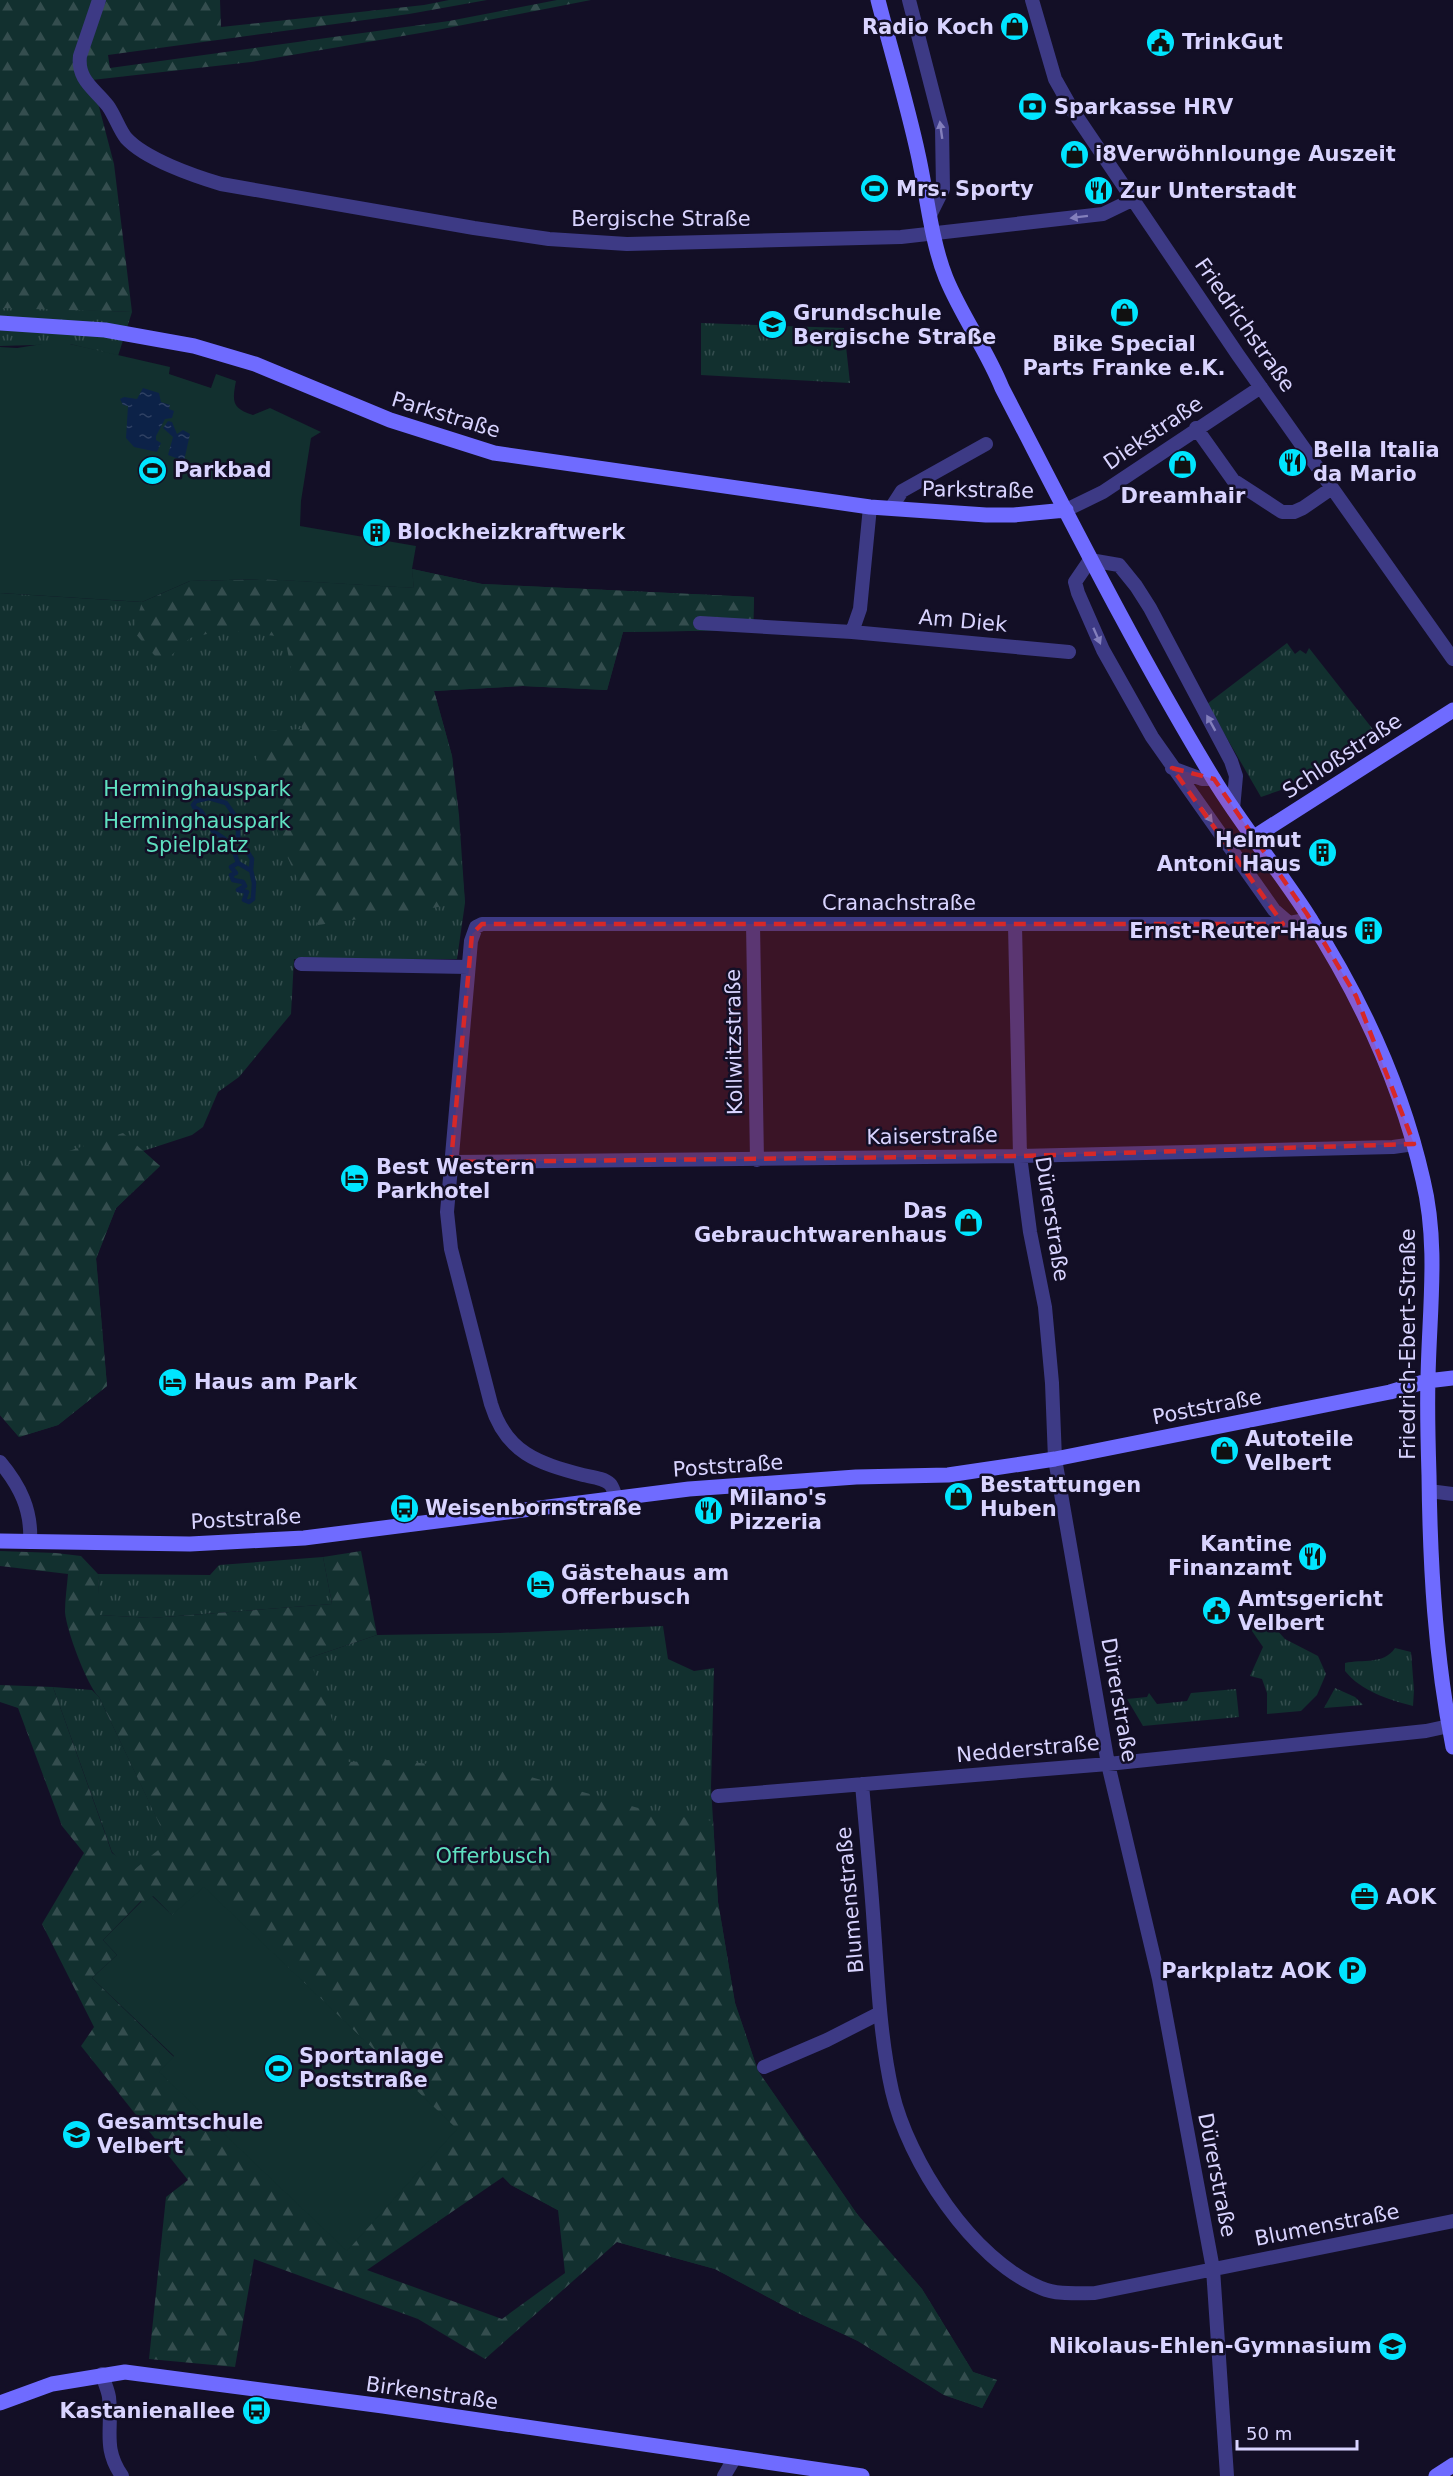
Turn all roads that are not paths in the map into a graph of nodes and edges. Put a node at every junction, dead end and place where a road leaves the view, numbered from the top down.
1 (99, 0) edge
2 (878, 0) edge
3 (909, 0) edge
4 (1032, 0) edge
5 (1134, 200) junction
6 (931, 213) junction
7 (934, 233) junction
8 (0, 323) edge
9 (1261, 387) junction
10 (1196, 428) junction
11 (986, 444) dead end
12 (1332, 488) junction
13 (870, 507) junction
14 (891, 508) junction
15 (1065, 510) junction
16 (1090, 560) junction
17 (700, 623) dead end
18 (852, 632) junction
19 (1069, 652) dead end
20 (1453, 659) edge
21 (1453, 710) edge
22 (1172, 768) junction
23 (1214, 779) junction
24 (1233, 809) junction
25 (1254, 837) junction
26 (1311, 919) junction
27 (1289, 923) junction
28 (753, 924) junction
29 (1015, 925) junction
30 (301, 964) dead end
31 (468, 967) junction
32 (1414, 1144) junction
33 (1020, 1156) junction
34 (757, 1160) junction
35 (451, 1162) junction
36 (1453, 1378) edge
37 (1427, 1381) junction
38 (1055, 1459) junction
39 (0, 1462) edge
40 (1429, 1491) junction
41 (1453, 1494) edge
42 (616, 1497) junction
43 (0, 1540) edge
44 (30, 1542) junction
45 (1449, 1726) junction
46 (1453, 1747) edge
47 (1108, 1764) junction
48 (862, 1784) junction
49 (717, 1796) dead end
50 (880, 2013) junction
51 (764, 2067) dead end
52 (1453, 2222) edge
53 (1213, 2269) junction
54 (102, 2374) junction
55 (0, 2403) edge
56 (734, 2458) junction
57 (1453, 2465) edge
58 (788, 2471) edge
59 (122, 2476) edge
60 (724, 2476) edge
61 (862, 2476) edge
62 (1227, 2476) edge
63 (1436, 2476) edge

1 - 7 street, Bergische Straße
2 - 6 street, Friedrich-Ebert-Straße
6 -> 3 street
4 - 5 street, Friedrichstraße
5 -> 7 street, Bergische Straße
5 - 9 street, Friedrichstraße
6 - 7 street, Friedrich-Ebert-Straße
7 - 15 street, Friedrich-Ebert-Straße
8 - 13 street, Parkstraße
9 - 10 street, Diekstraße
9 - 12 street, Friedrichstraße
10 - 12 street
10 - 15 street, Diekstraße
11 - 14 street, Parkstraße
12 - 20 street, Friedrichstraße
13 - 14 street, Parkstraße
13 - 18 street
14 - 15 street, Parkstraße
15 - 16 street, Friedrich-Ebert-Straße
16 -> 22 street
16 - 23 street, Friedrich-Ebert-Straße
24 -> 16 street
17 - 18 street, Am Diek
18 - 19 street, Am Diek
21 - 25 street, Schloßstraße
22 - 23 street
22 -> 27 street
23 - 24 street, Friedrich-Ebert-Straße
24 - 25 street, Friedrich-Ebert-Straße
25 - 26 street, Friedrich-Ebert-Straße
26 - 27 street, Cranachstraße
26 - 32 street, Friedrich-Ebert-Straße
27 - 29 street, Cranachstraße
28 - 29 street, Cranachstraße
28 - 31 street, Cranachstraße
28 - 34 street, Kollwitzstraße
29 - 33 street, Dürerstraße
30 - 31 street
31 - 35 street
32 - 33 street, Kaiserstraße
32 - 37 street, Friedrich-Ebert-Straße
33 - 34 street, Kaiserstraße
33 - 38 street, Dürerstraße
34 - 35 street, Kaiserstraße
35 - 42 street
36 - 37 street, Poststraße
37 - 38 street, Poststraße
37 - 40 street, Friedrich-Ebert-Straße
38 - 42 street, Poststraße
38 - 47 street, Dürerstraße
39 - 44 street
40 - 41 street
40 - 45 street, Friedrich-Ebert-Straße
42 - 44 street, Poststraße
43 - 44 street, Poststraße
45 - 46 street, Friedrich-Ebert-Straße
45 - 47 street, Nedderstraße
47 - 48 street, Nedderstraße
47 - 53 street, Dürerstraße
48 - 49 street, Nedderstraße
48 - 50 street, Blumenstraße
50 - 51 street
50 - 53 street, Blumenstraße
52 - 53 street, Blumenstraße
53 - 62 street, Dürerstraße
54 - 55 street, Birkenstraße
54 - 56 street, Birkenstraße
54 - 59 street
56 - 58 street, Birkenstraße
56 - 60 street
57 - 63 street
58 - 61 street, Birkenstraße

